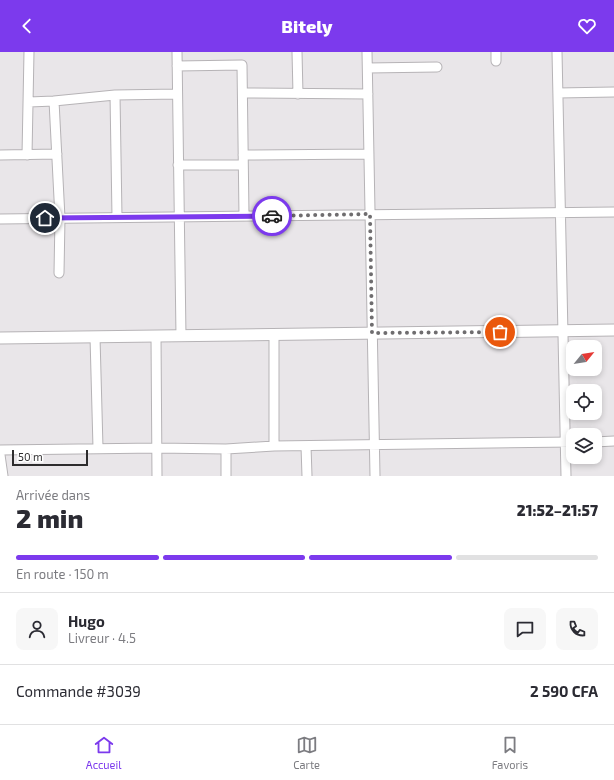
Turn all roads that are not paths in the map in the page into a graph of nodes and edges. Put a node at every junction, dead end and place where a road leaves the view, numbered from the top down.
1 (29, 52) edge
2 (177, 52) edge
3 (297, 52) edge
4 (367, 52) edge
5 (558, 52) edge
6 (177, 66) junction
7 (437, 67) dead end
8 (368, 68) junction
9 (614, 92) edge
10 (243, 93) junction
11 (558, 93) junction
12 (178, 94) junction
13 (298, 94) junction
14 (368, 94) junction
15 (115, 95) junction
16 (29, 102) junction
17 (54, 102) junction
18 (57, 154) junction
19 (369, 154) junction
20 (0, 155) edge
21 (27, 155) junction
22 (243, 155) junction
23 (178, 165) junction
24 (243, 165) junction
25 (561, 212) junction
26 (614, 212) edge
27 (370, 214) junction
28 (244, 216) junction
29 (117, 217) junction
30 (179, 217) junction
31 (60, 218) junction
32 (0, 219) edge
33 (59, 273) dead end
34 (614, 330) edge
35 (563, 331) junction
36 (372, 333) junction
37 (274, 335) junction
38 (156, 336) junction
39 (181, 336) junction
40 (95, 337) junction
41 (0, 338) edge
42 (568, 428) edge
43 (614, 441) edge
44 (566, 442) edge
45 (602, 442) edge
46 (374, 445) junction
47 (274, 446) junction
48 (306, 446) junction
49 (98, 448) junction
50 (157, 448) junction
51 (226, 449) junction
52 (0, 450) edge
53 (0, 455) edge
54 (567, 464) edge
55 (3, 476) edge
56 (157, 476) edge
57 (226, 476) edge
58 (307, 476) edge
59 (375, 476) edge
60 (566, 476) edge

1 - 16 street
2 - 6 street
3 - 13 street
4 - 8 street
5 - 11 street
6 - 10 street
6 - 12 street
7 - 8 street
8 - 14 street
9 - 11 street
10 - 13 street
10 - 22 street
11 - 25 street
12 - 15 street
12 - 23 street
13 - 14 street
14 - 19 street
15 - 17 street
15 - 29 street
16 - 17 street
16 - 21 street
17 - 18 street
18 - 21 street
18 - 31 street
19 - 22 street
19 - 27 street
20 - 21 street
22 - 24 street
23 - 24 street
23 - 30 street
24 - 28 street
25 - 26 street
25 - 27 street
25 - 35 street
27 - 28 street
27 - 36 street
28 - 30 street
29 - 30 street
29 - 31 street
30 - 39 street
31 - 32 street
31 - 33 street
34 - 35 street
35 - 36 street
35 - 42 street
36 - 37 street
36 - 46 street
37 - 39 street
37 - 47 street
38 - 39 street
38 - 40 street
38 - 50 street
40 - 41 street
40 - 49 street
43 - 45 street
44 - 46 street
46 - 48 street
46 - 59 street
47 - 48 street
47 - 51 street
48 - 58 street
49 - 50 street
49 - 52 street
50 - 51 street
50 - 56 street
51 - 57 street
53 - 55 street
54 - 60 street

